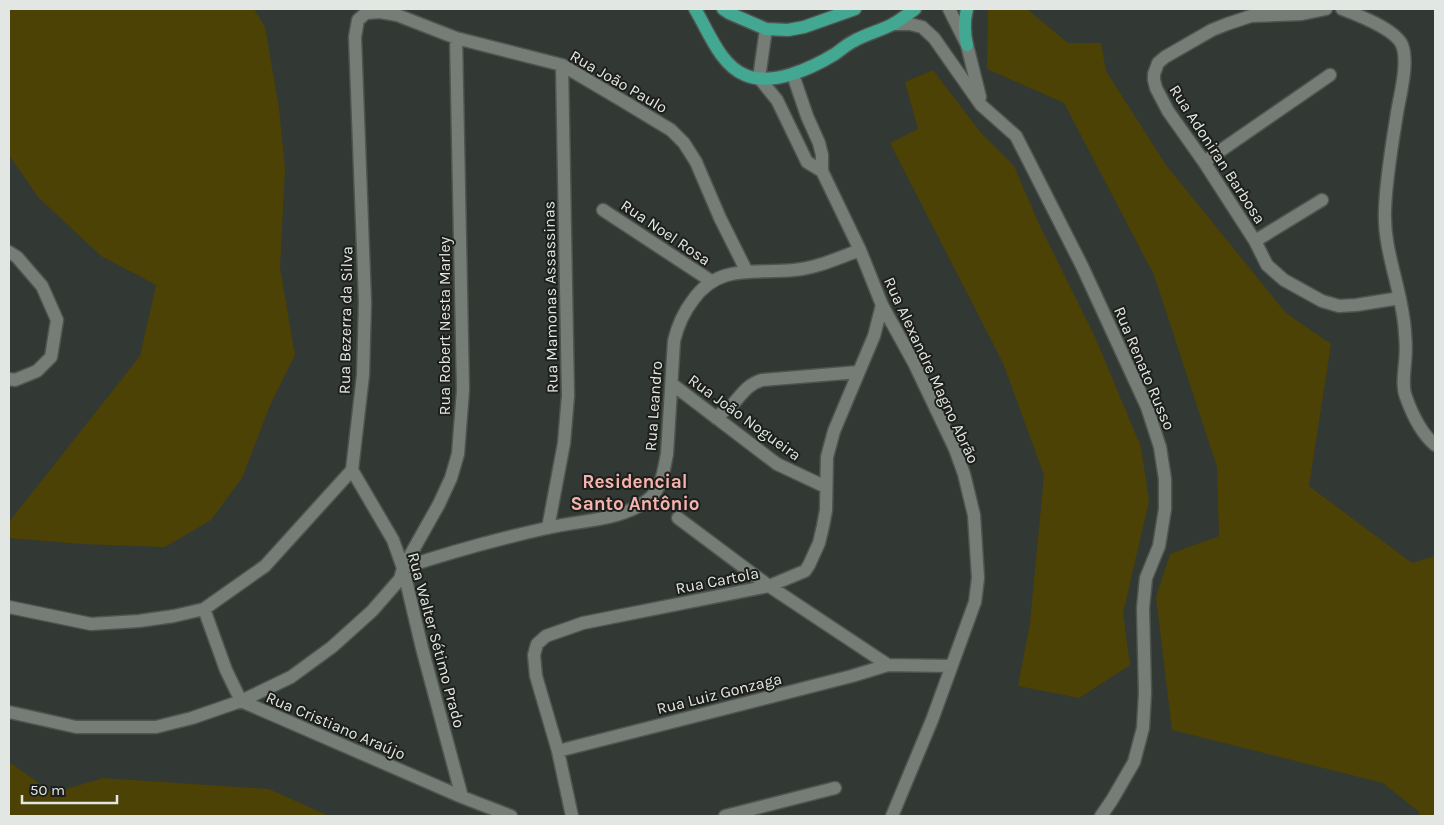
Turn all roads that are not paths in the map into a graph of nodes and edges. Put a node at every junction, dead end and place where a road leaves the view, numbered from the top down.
1 (695, 9) edge
2 (723, 9) edge
3 (855, 9) edge
4 (900, 9) edge
5 (915, 9) edge
6 (949, 9) edge
7 (967, 9) edge
8 (1326, 9) edge
9 (1342, 9) edge
10 (366, 13) joint
11 (894, 24) junction
12 (766, 29) junction
13 (456, 38) junction
14 (853, 41) junction
15 (967, 45) junction
16 (562, 65) junction
17 (793, 75) junction
18 (1330, 75) dead end
19 (759, 78) junction
20 (981, 105) junction
21 (807, 116) junction
22 (790, 127) junction
23 (1204, 162) junction
24 (822, 171) junction
25 (1322, 200) dead end
26 (603, 210) dead end
27 (1255, 241) junction
28 (860, 250) junction
29 (9, 252) edge
30 (747, 272) junction
31 (711, 281) junction
32 (1400, 298) junction
33 (882, 305) junction
34 (858, 372) junction
35 (9, 380) edge
36 (672, 384) junction
37 (716, 418) junction
38 (1435, 445) edge
39 (352, 470) junction
40 (826, 487) junction
41 (678, 518) dead end
42 (548, 528) junction
43 (403, 568) junction
44 (769, 586) junction
45 (9, 607) edge
46 (204, 609) junction
47 (888, 665) junction
48 (951, 666) junction
49 (241, 701) junction
50 (9, 712) edge
51 (558, 751) junction
52 (835, 788) dead end
53 (462, 797) junction
54 (511, 816) edge
55 (572, 816) edge
56 (726, 816) edge
57 (892, 816) edge
58 (1101, 816) edge

1 - 19 main road
2 - 12 main road
3 - 12 main road
4 - 14 main road
5 - 11 main road
6 - 15 street
7 - 15 main road
8 - 23 street, Rua Adoniran Barbosa
9 - 32 street
10 - 13 street, Rua João Paulo
10 - 39 street, Rua Bezerra da Silva
11 - 14 main road
11 - 20 street, Rua Renato Russo
12 - 19 street
13 - 16 street, Rua João Paulo
13 - 43 street, Rua Robert Nesta Marley
14 - 17 main road
15 - 20 street
16 - 30 street, Rua João Paulo
16 - 42 street, Rua Mamonas Assassinas
17 - 19 main road
17 - 21 street
18 - 23 street
19 - 22 street
20 - 58 street, Rua Renato Russo
21 - 22 street
21 - 24 street
22 - 24 street
23 - 27 street, Rua Adoniran Barbosa
24 - 28 street, Rua Alexandre Magno Abrão
25 - 27 street
26 - 31 street, Rua Noel Rosa
27 - 32 street, Rua Adoniran Barbosa
28 - 30 street, Rua Leandro
28 - 33 street, Rua Alexandre Magno Abrão
29 - 35 street
30 - 31 street, Rua Leandro
31 - 36 street, Rua Leandro
32 - 38 street
33 - 34 street, Rua Cartola
33 - 48 street, Rua Alexandre Magno Abrão
34 - 37 street
34 - 40 street, Rua Cartola
36 - 37 street, Rua João Nogueira
36 - 42 street, Rua Leandro
37 - 40 street, Rua João Nogueira
39 - 43 street, Rua Walter Sétimo Prado
39 - 46 street
40 - 44 street, Rua Cartola
41 - 44 street
42 - 43 street, Rua Leandro
43 - 49 street, Rua Robert Nesta Marley
43 - 53 street, Rua Walter Sétimo Prado
44 - 47 street
44 - 51 street, Rua Cartola
45 - 46 street
46 - 49 street, Rua Cristiano Araújo
47 - 48 street
47 - 51 street, Rua Luiz Gonzaga
48 - 57 street, Rua Alexandre Magno Abrão
49 - 50 street, Rua Robert Nesta Marley
49 - 53 street, Rua Cristiano Araújo
51 - 55 street, Rua Cartola
52 - 56 street
53 - 54 street, Rua Cristiano Araújo

